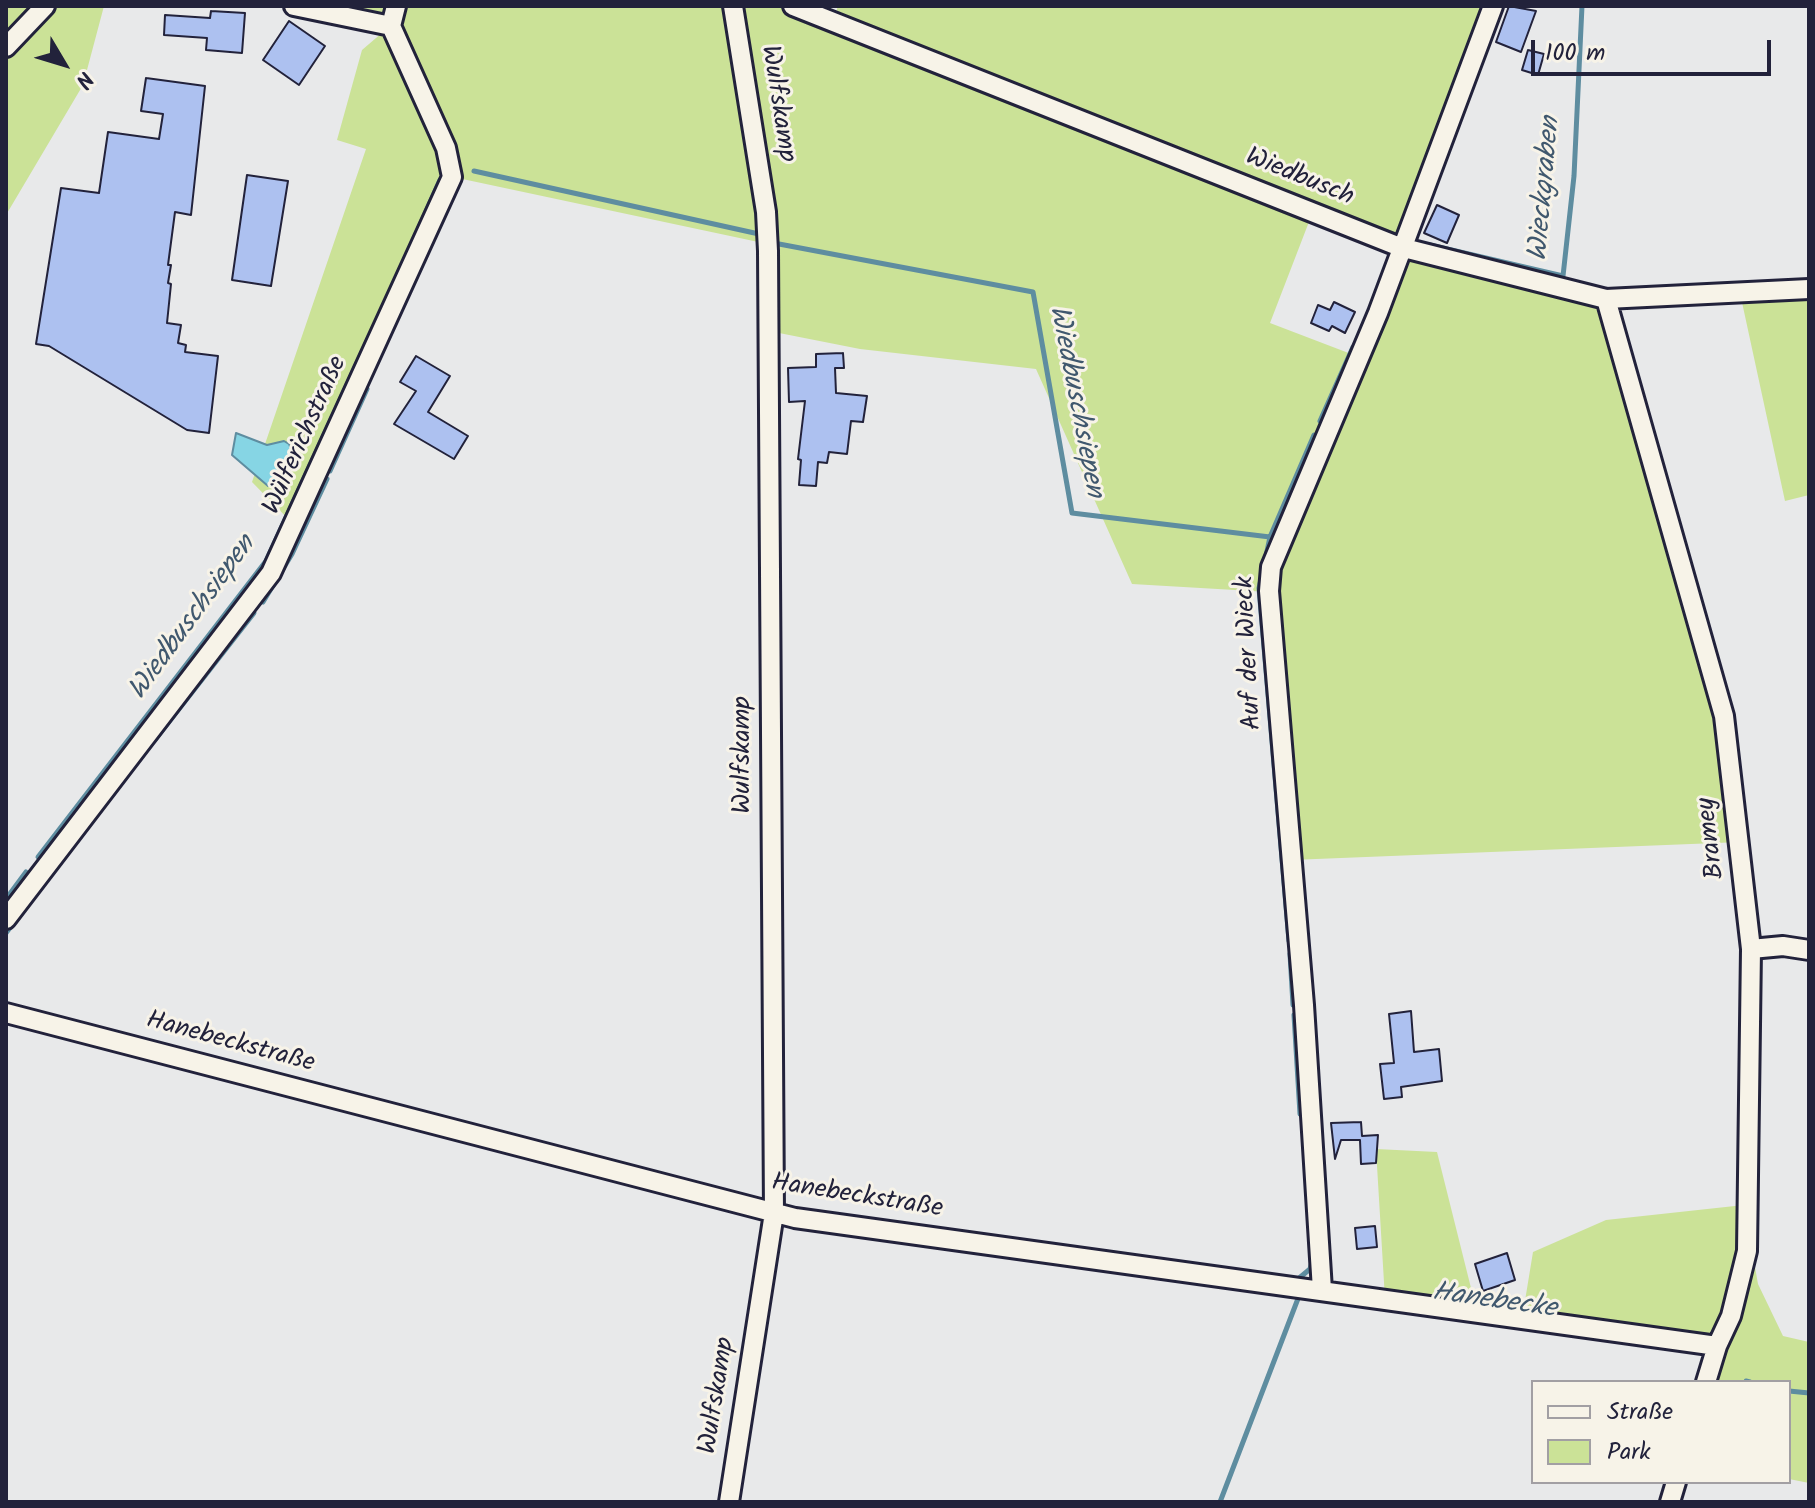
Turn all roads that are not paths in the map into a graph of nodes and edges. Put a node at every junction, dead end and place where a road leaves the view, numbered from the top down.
1 (45, 6) edge
2 (294, 6) edge
3 (396, 6) edge
4 (733, 6) edge
5 (793, 6) edge
6 (1493, 6) edge
7 (391, 26) junction
8 (6, 47) edge
9 (1400, 247) junction
10 (1809, 289) edge
11 (1606, 299) junction
12 (6, 919) edge
13 (1751, 949) junction
14 (1809, 950) edge
15 (6, 1013) edge
16 (774, 1213) junction
17 (1322, 1290) junction
18 (1717, 1346) junction
19 (1707, 1380) edge
20 (729, 1502) edge

1 - 8 street
2 - 7 street
3 - 7 street
4 - 16 street, Wulfskamp
5 - 9 street, Wiedbusch
6 - 9 street, Auf der Wieck
7 - 12 street, Wülferichstraße
9 - 11 street, Wiedbusch
9 - 17 street, Auf der Wieck
10 - 11 street, Wiedbusch
11 - 13 street, Bramey
13 - 14 street
13 - 18 street, Bramey
15 - 16 street, Hanebeckstraße
16 - 17 street, Hanebeckstraße
16 - 20 street, Wulfskamp
17 - 18 street, Hanebeckstraße
18 - 19 street, Bramey

